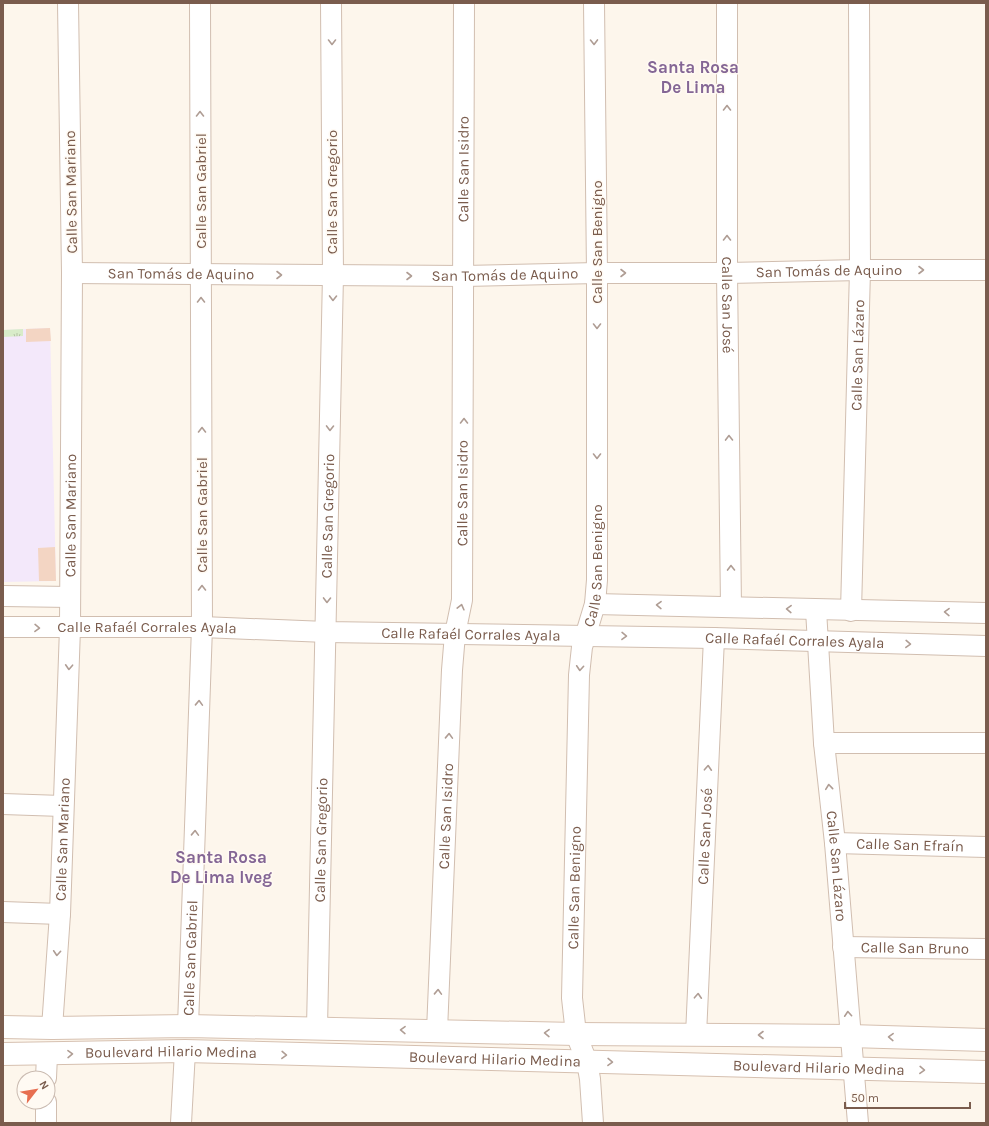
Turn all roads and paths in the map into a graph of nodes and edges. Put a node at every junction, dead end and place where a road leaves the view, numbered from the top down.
1 (68, 3) edge
2 (200, 3) edge
3 (331, 3) edge
4 (464, 3) edge
5 (594, 3) edge
6 (727, 3) edge
7 (859, 3) edge
8 (860, 270) junction
9 (986, 270) edge
10 (72, 273) junction
11 (597, 273) junction
12 (727, 274) junction
13 (201, 275) junction
14 (333, 275) junction
15 (464, 276) junction
16 (3, 596) edge
17 (70, 597) junction
18 (595, 604) junction
19 (731, 607) junction
20 (816, 610) junction
21 (851, 610) junction
22 (986, 613) edge
23 (3, 627) edge
24 (202, 627) junction
25 (70, 628) junction
26 (326, 632) junction
27 (455, 634) junction
28 (585, 636) junction
29 (714, 638) junction
30 (817, 641) junction
31 (986, 646) edge
32 (824, 743) junction
33 (986, 744) edge
34 (3, 804) edge
35 (62, 806) junction
36 (835, 843) junction
37 (986, 846) edge
38 (3, 912) edge
39 (60, 914) junction
40 (843, 947) junction
41 (986, 949) edge
42 (188, 1026) junction
43 (3, 1027) edge
44 (52, 1028) junction
45 (316, 1028) junction
46 (437, 1031) junction
47 (576, 1034) junction
48 (696, 1035) junction
49 (850, 1036) junction
50 (986, 1040) edge
51 (185, 1051) junction
52 (3, 1054) edge
53 (46, 1055) junction
54 (587, 1062) junction
55 (853, 1068) junction
56 (46, 1070) edge
57 (986, 1072) edge
58 (46, 1110) edge
59 (46, 1123) edge
60 (181, 1123) edge
61 (593, 1123) edge
62 (858, 1123) edge

1 - 10 street, Calle San Mariano
13 -> 2 street, Calle San Gabriel
3 -> 14 street, Calle San Gregorio
4 - 15 street, Calle San Isidro
5 -> 11 street, Calle San Benigno
12 -> 6 street, Calle San José
7 - 8 street, Calle San Lázaro
8 -> 9 street, San Tomás de Aquino
8 - 12 street, San Tomás de Aquino
8 - 21 street, Calle San Lázaro
10 - 13 street, San Tomás de Aquino
10 - 17 street, Calle San Mariano
11 -> 12 street, San Tomás de Aquino
11 - 15 street, San Tomás de Aquino
11 -> 18 street, Calle San Benigno
19 -> 12 street, Calle San José
13 -> 14 street, San Tomás de Aquino
24 -> 13 street, Calle San Gabriel
14 -> 15 street, San Tomás de Aquino
14 -> 26 street, Calle San Gregorio
27 -> 15 street, Calle San Isidro
16 - 17 street, Calle Rafaél Corrales Ayala
17 - 25 street, Calle San Mariano
19 -> 18 street, Calle Rafaél Corrales Ayala
18 - 28 street, Calle San Benigno
20 -> 19 street, Calle Rafaél Corrales Ayala
20 - 21 street, Calle Rafaél Corrales Ayala
20 - 30 street, Calle San Lázaro
22 -> 21 street, Calle Rafaél Corrales Ayala
23 -> 25 street, Calle Rafaél Corrales Ayala
24 - 25 street, Calle Rafaél Corrales Ayala
24 - 26 street, Calle Rafaél Corrales Ayala
42 -> 24 street, Calle San Gabriel
25 -> 35 street, Calle San Mariano
26 - 27 street, Calle Rafaél Corrales Ayala
26 - 45 street, Calle San Gregorio
27 - 28 street, Calle Rafaél Corrales Ayala
46 -> 27 street, Calle San Isidro
28 -> 29 street, Calle Rafaél Corrales Ayala
28 -> 47 street, Calle San Benigno
29 - 30 street, Calle Rafaél Corrales Ayala
48 -> 29 street, Calle San José
30 -> 31 street, Calle Rafaél Corrales Ayala
30 - 32 street, Calle San Lázaro
32 - 33 street
36 -> 32 street, Calle San Lázaro
34 - 35 street
35 - 39 street, Calle San Mariano
36 - 37 street, Calle San Efraín
36 - 40 street, Calle San Lázaro
38 - 39 street
39 -> 44 street, Calle San Mariano
40 - 41 street, Calle San Bruno
49 -> 40 street, Calle San Lázaro
42 - 44 main road, Boulevard Hilario Medina
42 - 45 main road, Boulevard Hilario Medina
43 - 44 main road, Boulevard Hilario Medina
46 -> 45 main road, Boulevard Hilario Medina
47 -> 46 main road, Boulevard Hilario Medina
47 - 48 main road, Boulevard Hilario Medina
47 - 54 street, Calle San Benigno
49 -> 48 main road, Boulevard Hilario Medina
50 -> 49 main road, Boulevard Hilario Medina
49 - 55 street, Calle San Lázaro
53 -> 51 main road, Boulevard Hilario Medina
51 -> 54 main road, Boulevard Hilario Medina
51 - 60 street
52 - 53 main road, Boulevard Hilario Medina
53 - 56 street
54 -> 55 main road, Boulevard Hilario Medina
54 - 61 street, Calle San Benigno
55 -> 57 main road, Boulevard Hilario Medina
55 - 62 street, Calle San Lázaro
58 - 59 street

